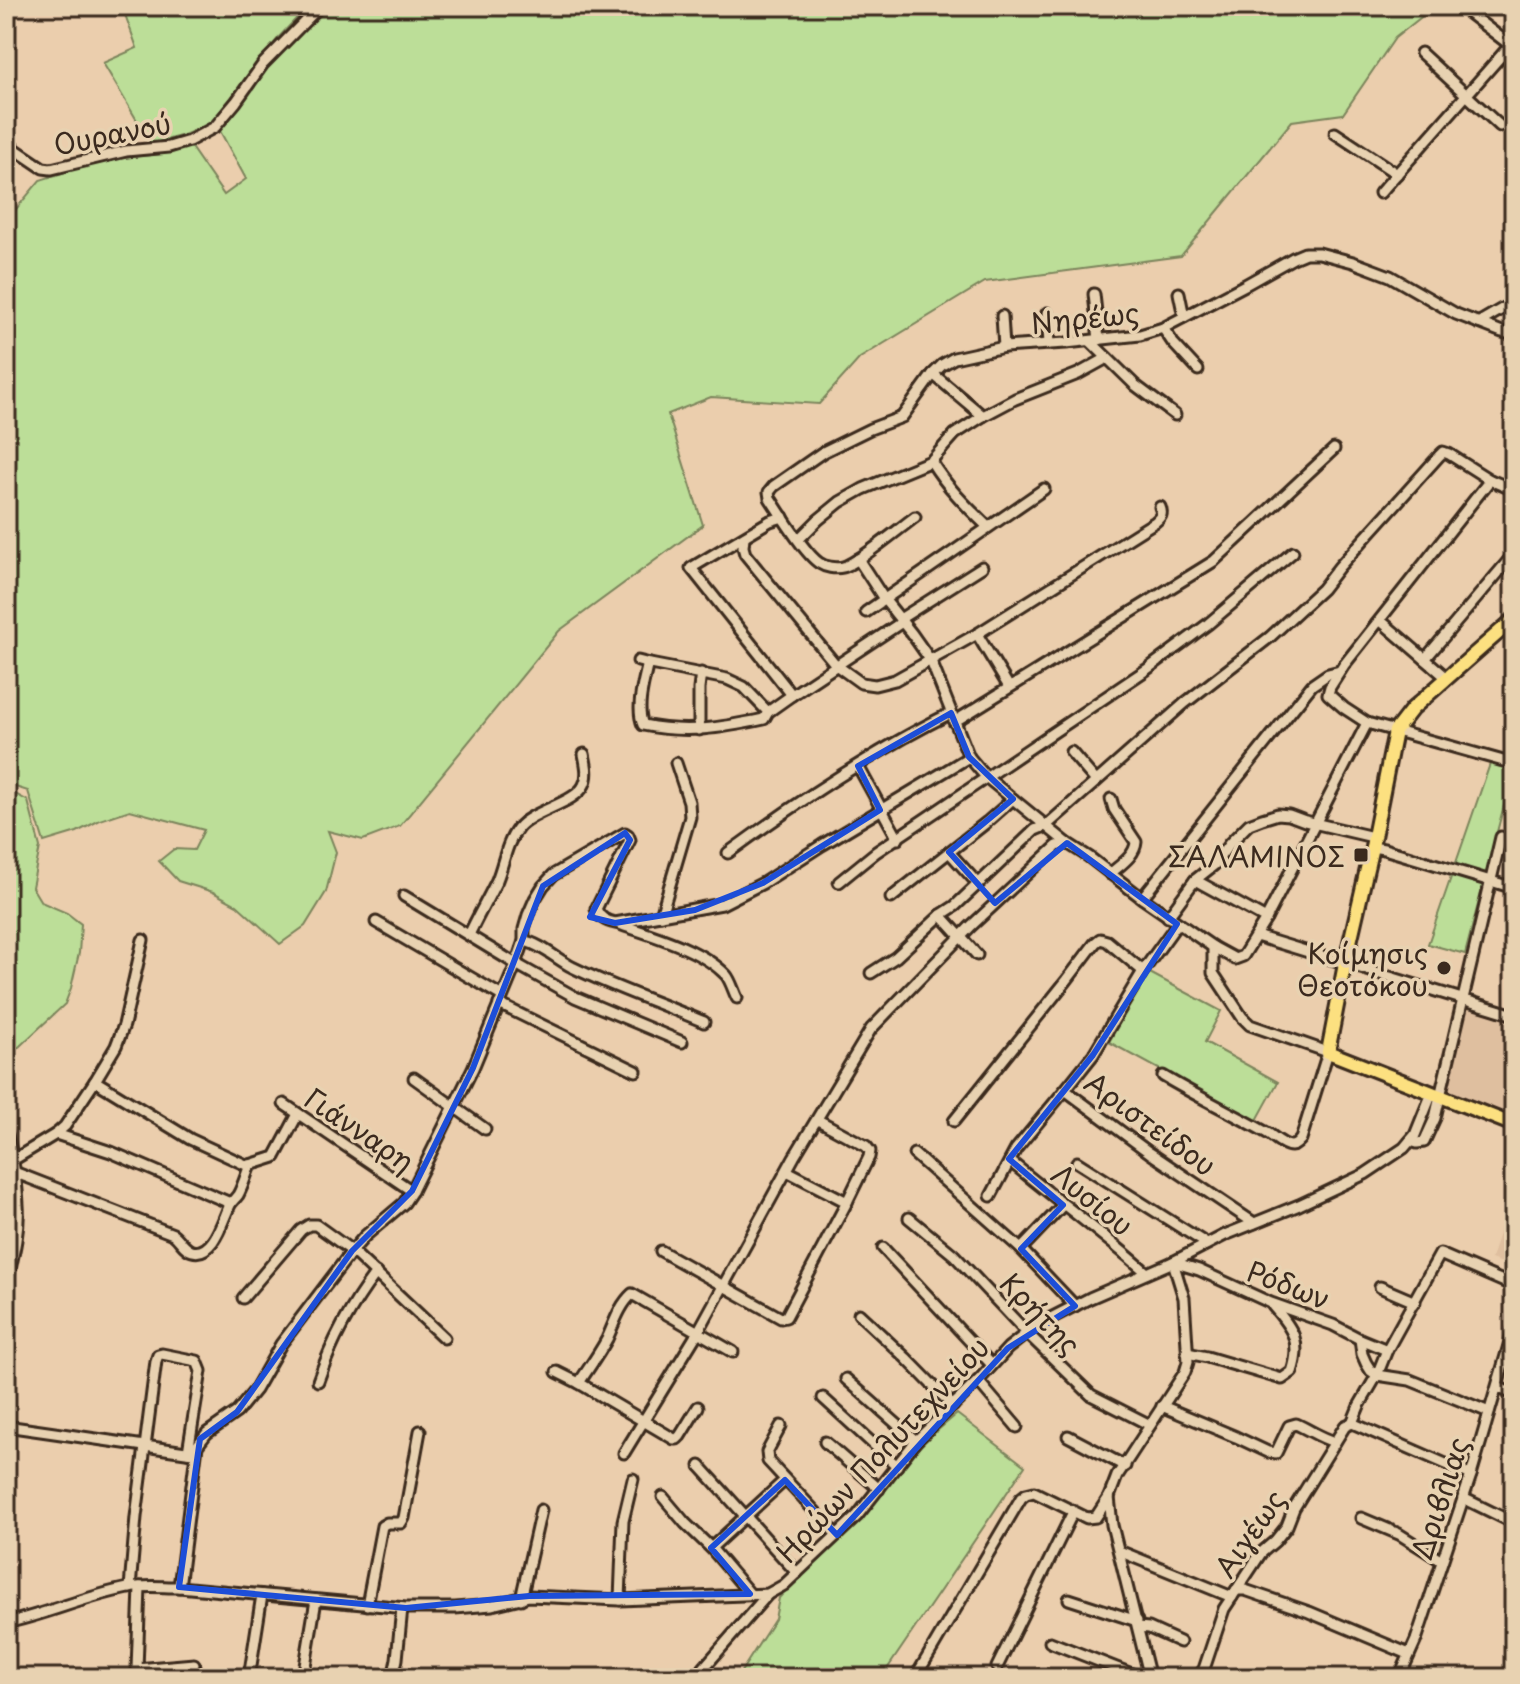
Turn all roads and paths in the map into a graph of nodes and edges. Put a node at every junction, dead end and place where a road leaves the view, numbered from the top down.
1 (320, 6) edge
2 (1462, 8) dead end
3 (1513, 45) edge
4 (1421, 53) dead end
5 (1467, 95) junction
6 (1500, 126) dead end
7 (1335, 133) dead end
8 (6, 143) edge
9 (1397, 174) junction
10 (1380, 193) dead end
11 (1179, 293) dead end
12 (1094, 294) dead end
13 (1514, 302) edge
14 (1047, 313) dead end
15 (1002, 316) dead end
16 (1184, 317) junction
17 (1478, 323) junction
18 (1163, 328) junction
19 (1514, 335) edge
20 (1094, 341) junction
21 (1049, 344) junction
22 (1004, 347) junction
23 (1107, 358) junction
24 (1198, 370) dead end
25 (933, 374) junction
26 (1175, 415) dead end
27 (983, 416) junction
28 (1334, 449) dead end
29 (931, 461) junction
30 (1490, 480) junction
31 (1044, 489) dead end
32 (1514, 490) edge
33 (1160, 507) dead end
34 (783, 517) junction
35 (915, 517) dead end
36 (988, 527) junction
37 (744, 537) junction
38 (799, 539) junction
39 (1293, 552) dead end
40 (1514, 554) edge
41 (858, 559) junction
42 (982, 567) dead end
43 (884, 599) junction
44 (866, 612) dead end
45 (1514, 619) edge
46 (901, 620) junction
47 (1381, 621) junction
48 (977, 634) junction
49 (1425, 659) junction
50 (638, 661) dead end
51 (931, 661) junction
52 (650, 664) junction
53 (836, 665) junction
54 (1340, 671) junction
55 (701, 673) junction
56 (1447, 678) junction
57 (1009, 687) junction
58 (792, 695) junction
59 (768, 712) junction
60 (952, 718) junction
61 (1367, 723) junction
62 (699, 730) junction
63 (1395, 731) junction
64 (1071, 752) dead end
65 (584, 754) dead end
66 (969, 757) junction
67 (676, 763) dead end
68 (1514, 764) edge
69 (858, 766) junction
70 (986, 777) junction
71 (1096, 781) junction
72 (1013, 799) junction
73 (1111, 799) dead end
74 (880, 810) junction
75 (1315, 824) junction
76 (1047, 825) junction
77 (1501, 837) dead end
78 (898, 839) junction
79 (1372, 842) junction
80 (1067, 843) junction
81 (949, 852) junction
82 (728, 853) dead end
83 (1110, 874) junction
84 (1195, 880) junction
85 (1489, 881) junction
86 (839, 882) dead end
87 (978, 884) junction
88 (1514, 888) edge
89 (404, 896) dead end
90 (891, 898) dead end
91 (1142, 898) junction
92 (661, 915) junction
93 (941, 915) junction
94 (1168, 917) junction
95 (1266, 919) junction
96 (376, 922) dead end
97 (615, 923) junction
98 (1177, 924) junction
99 (469, 935) junction
100 (961, 936) junction
101 (1256, 936) junction
102 (143, 940) dead end
103 (524, 941) junction
104 (1213, 947) junction
105 (977, 955) dead end
106 (516, 964) junction
107 (1345, 964) junction
108 (1143, 971) junction
109 (871, 973) dead end
110 (737, 998) dead end
111 (1462, 999) junction
112 (500, 1000) junction
113 (1514, 1015) edge
114 (704, 1022) dead end
115 (682, 1042) dead end
116 (1328, 1052) junction
117 (636, 1071) dead end
118 (1163, 1076) dead end
119 (414, 1078) dead end
120 (95, 1081) junction
121 (1065, 1090) junction
122 (1436, 1095) junction
123 (284, 1104) dead end
124 (455, 1106) junction
125 (298, 1114) junction
126 (818, 1120) junction
127 (954, 1121) dead end
128 (1514, 1125) edge
129 (485, 1129) dead end
130 (6, 1130) edge
131 (56, 1134) junction
132 (914, 1154) dead end
133 (10, 1160) edge
134 (1010, 1161) junction
135 (1077, 1162) dead end
136 (250, 1165) junction
137 (787, 1171) junction
138 (14, 1172) junction
139 (412, 1191) junction
140 (991, 1196) dead end
141 (847, 1202) junction
142 (230, 1203) junction
143 (1063, 1205) junction
144 (909, 1218) dead end
145 (1254, 1223) junction
146 (1207, 1244) junction
147 (883, 1248) dead end
148 (1021, 1249) junction
149 (352, 1251) junction
150 (661, 1251) dead end
151 (1173, 1262) junction
152 (376, 1273) junction
153 (1147, 1273) junction
154 (724, 1285) junction
155 (6, 1286) edge
156 (1514, 1286) edge
157 (1380, 1287) dead end
158 (243, 1298) dead end
159 (1415, 1302) junction
160 (1271, 1303) junction
161 (1075, 1306) junction
162 (859, 1314) dead end
163 (1302, 1326) junction
164 (1514, 1328) edge
165 (698, 1332) junction
166 (1027, 1333) junction
167 (444, 1338) dead end
168 (1360, 1339) junction
169 (1387, 1350) junction
170 (733, 1352) dead end
171 (1187, 1353) junction
172 (992, 1365) junction
173 (557, 1372) dead end
174 (1377, 1375) junction
175 (846, 1379) dead end
176 (318, 1381) dead end
177 (978, 1381) junction
178 (579, 1383) junction
179 (1498, 1387) junction
180 (1514, 1395) edge
181 (823, 1398) dead end
182 (953, 1406) junction
183 (1162, 1406) junction
184 (698, 1407) dead end
185 (1489, 1412) junction
186 (644, 1421) junction
187 (1352, 1423) junction
188 (1150, 1425) junction
189 (6, 1426) edge
190 (781, 1426) dead end
191 (1017, 1427) dead end
192 (420, 1431) dead end
193 (1068, 1436) dead end
194 (916, 1441) junction
195 (825, 1442) dead end
196 (1335, 1442) junction
197 (146, 1445) junction
198 (192, 1452) junction
199 (624, 1453) dead end
200 (700, 1466) dead end
201 (897, 1466) junction
202 (1125, 1466) junction
203 (1471, 1475) junction
204 (633, 1479) dead end
205 (785, 1480) junction
206 (879, 1489) junction
207 (663, 1497) dead end
208 (1109, 1497) junction
209 (1463, 1498) junction
210 (541, 1510) dead end
211 (1073, 1512) junction
212 (746, 1516) junction
213 (1361, 1518) dead end
214 (1514, 1523) edge
215 (837, 1535) junction
216 (711, 1548) junction
217 (1119, 1551) junction
218 (1442, 1561) junction
219 (797, 1573) junction
220 (135, 1587) junction
221 (179, 1587) junction
222 (1234, 1593) junction
223 (750, 1594) junction
224 (768, 1594) junction
225 (262, 1595) junction
226 (521, 1599) junction
227 (1069, 1599) dead end
228 (316, 1600) junction
229 (620, 1600) junction
230 (367, 1605) junction
231 (402, 1608) junction
232 (6, 1623) edge
233 (1138, 1624) junction
234 (1050, 1642) dead end
235 (1180, 1642) dead end
236 (1409, 1654) junction
237 (194, 1664) dead end
238 (997, 1667) dead end
239 (917, 1675) edge
240 (1400, 1675) edge
241 (249, 1678) edge
242 (303, 1678) edge
243 (393, 1678) edge
244 (695, 1678) edge
245 (931, 1678) edge
246 (1142, 1678) edge
247 (1150, 1678) edge
248 (1197, 1678) edge
249 (1414, 1678) edge

1 - 8 street, Ουρανού
2 - 3 street
3 - 5 street
4 - 5 street
5 - 6 street
5 - 9 street
7 - 9 street
9 - 10 street
11 - 16 street
12 - 20 street
13 - 17 street
14 - 21 street
15 - 22 street
16 - 17 street, Νηρέως
16 - 18 street, Νηρέως
17 - 19 street, Νηρέως
18 - 20 street, Νηρέως
18 - 24 street
20 - 21 street, Νηρέως
20 - 23 street
21 - 22 street, Νηρέως
22 - 25 street, Νηρέως
23 - 26 street
23 - 27 street
25 - 27 street
25 - 34 street, Νηρέως
27 - 29 street
28 - 57 street
29 - 36 street
29 - 38 street
30 - 32 street
30 - 47 street
30 - 71 street
31 - 36 street
33 - 48 street
34 - 37 street
34 - 38 street
35 - 41 street
36 - 43 street
37 - 53 street
37 - 58 street
38 - 41 street
39 - 70 street
40 - 49 street
41 - 43 street
42 - 46 street
43 - 44 street
43 - 46 street
45 - 56 main road
46 - 51 street
46 - 53 street
47 - 49 street
47 - 54 street
48 - 51 street
48 - 57 street
49 - 56 street
50 - 52 street
51 - 53 street
51 - 60 street
52 - 55 street
52 - 62 street
53 - 58 street
54 - 61 street
54 - 91 street
55 - 59 street
55 - 62 street
56 - 63 main road
57 - 60 street
58 - 59 street
59 - 62 street
60 - 66 street
60 - 69 street
61 - 63 street
61 - 75 street
63 - 68 street
63 - 79 main road
64 - 71 street
65 - 99 street
66 - 70 street
66 - 74 street
67 - 92 street
69 - 74 street
69 - 82 street
70 - 72 street
70 - 78 street
71 - 76 street
72 - 76 street
72 - 81 street
73 - 83 street
74 - 78 street
74 - 92 street
75 - 79 street
75 - 84 street
75 - 95 street
76 - 80 street
76 - 87 street
77 - 85 street, Ηρώων Πολυτεχνείου
78 - 86 street
79 - 85 street
79 - 107 main road
80 - 83 street
80 - 100 street
81 - 87 street
81 - 90 street
83 - 91 street
84 - 94 street
84 - 95 street
85 - 88 street
85 - 111 street, Ηρώων Πολυτεχνείου
87 - 93 street
89 - 99 street
91 - 94 street
92 - 97 street
93 - 100 street
93 - 109 street
94 - 98 street
95 - 101 street
96 - 112 street
97 - 103 street
97 - 110 street
98 - 104 street
98 - 108 street, Αριστείδου
99 - 106 street
100 - 105 street
100 - 126 street
101 - 104 street
101 - 107 street
102 - 120 street
103 - 106 street
103 - 114 street
104 - 116 street
106 - 112 street
106 - 115 street
107 - 111 street
107 - 116 main road
108 - 121 street, Αριστείδου
108 - 127 street
111 - 113 street
111 - 122 street, Ηρώων Πολυτεχνείου
112 - 117 street
112 - 124 street
116 - 118 street
116 - 122 main road
119 - 124 street
120 - 131 street
120 - 136 street
121 - 134 street
121 - 145 street, Αριστείδου
122 - 128 main road
122 - 145 street, Ηρώων Πολυτεχνείου
123 - 125 street, Γιάνναρη
124 - 129 street
124 - 139 street
125 - 136 street
125 - 139 street, Γιάνναρη
126 - 137 street
126 - 141 street
130 - 133 street
131 - 133 street
131 - 142 street
132 - 148 street
133 - 138 street
134 - 140 street
134 - 143 street, Λυσίου
135 - 146 street
136 - 142 street
137 - 141 street
137 - 154 street
138 - 142 street
138 - 155 street
139 - 149 street
141 - 154 street
143 - 148 street
143 - 153 street, Λυσίου
144 - 166 street, Κρήτης
145 - 146 street, Ηρώων Πολυτεχνείου
146 - 151 street, Ηρώων Πολυτεχνείου
147 - 172 street
148 - 161 street
149 - 152 street
149 - 158 street
149 - 198 street
150 - 154 street
151 - 153 street, Ηρώων Πολυτεχνείου
151 - 160 street, Ρόδων
151 - 171 street
152 - 167 street
152 - 176 street
153 - 161 street, Ηρώων Πολυτεχνείου
154 - 165 street
156 - 159 street, Αιγέως
157 - 159 street
159 - 169 street, Αιγέως
160 - 163 street, Ρόδων
160 - 163 street
161 - 166 street, Ηρώων Πολυτεχνείου
162 - 182 street
163 - 168 street, Ρόδων
163 - 171 street
164 - 179 street, Δριβλιας
165 - 170 street
165 - 178 street
165 - 186 street
166 - 172 street, Ηρώων Πολυτεχνείου
166 - 188 street, Κρήτης
168 - 169 street, Ρόδων
168 - 174 street
169 - 174 street, Αιγέως
171 - 183 street
172 - 177 street, Ηρώων Πολυτεχνείου
173 - 178 street
174 - 185 street
174 - 187 street, Αιγέως
175 - 194 street
177 - 182 street, Ηρώων Πολυτεχνείου
177 - 191 street
178 - 186 street
179 - 180 street
179 - 185 street, Δριβλιας
181 - 201 street
182 - 194 street, Ηρώων Πολυτεχνείου
183 - 188 street
183 - 196 street
184 - 186 street
185 - 203 street, Δριβλιας
186 - 199 street
187 - 196 street, Αιγέως
187 - 203 street
188 - 202 street
189 - 197 street
190 - 205 street
192 - 230 street
193 - 202 street
194 - 201 street, Ηρώων Πολυτεχνείου
195 - 206 street
196 - 222 street, Αιγέως
197 - 198 street
197 - 198 street
197 - 220 street
198 - 221 street
200 - 212 street
201 - 206 street, Ηρώων Πολυτεχνείου
202 - 208 street
203 - 209 street, Δριβλιας
204 - 229 street
205 - 212 street
205 - 215 street
206 - 215 street, Ηρώων Πολυτεχνείου
207 - 216 street
208 - 211 street
208 - 217 street
209 - 214 street
209 - 218 street, Δριβλιας
210 - 226 street
211 - 238 street
211 - 239 street
212 - 216 street
212 - 219 street
213 - 218 street
215 - 219 street, Ηρώων Πολυτεχνείου
216 - 223 street
217 - 222 street
217 - 233 street
218 - 236 street, Δριβλιας
219 - 224 street, Ηρώων Πολυτεχνείου
220 - 221 street, Ηρώων Πολυτεχνείου
220 - 232 street, Ηρώων Πολυτεχνείου
220 - 237 street
221 - 225 street, Ηρώων Πολυτεχνείου
222 - 236 street
222 - 248 street, Αιγέως
223 - 224 street, Ηρώων Πολυτεχνείου
223 - 229 street, Ηρώων Πολυτεχνείου
224 - 244 street
225 - 228 street, Ηρώων Πολυτεχνείου
225 - 241 street
226 - 229 street, Ηρώων Πολυτεχνείου
226 - 231 street, Ηρώων Πολυτεχνείου
227 - 233 street
228 - 230 street, Ηρώων Πολυτεχνείου
228 - 242 street
230 - 231 street, Ηρώων Πολυτεχνείου
231 - 243 street
233 - 235 street
233 - 247 street
234 - 246 street
236 - 240 street, Δριβλιας
239 - 245 street
240 - 249 street

